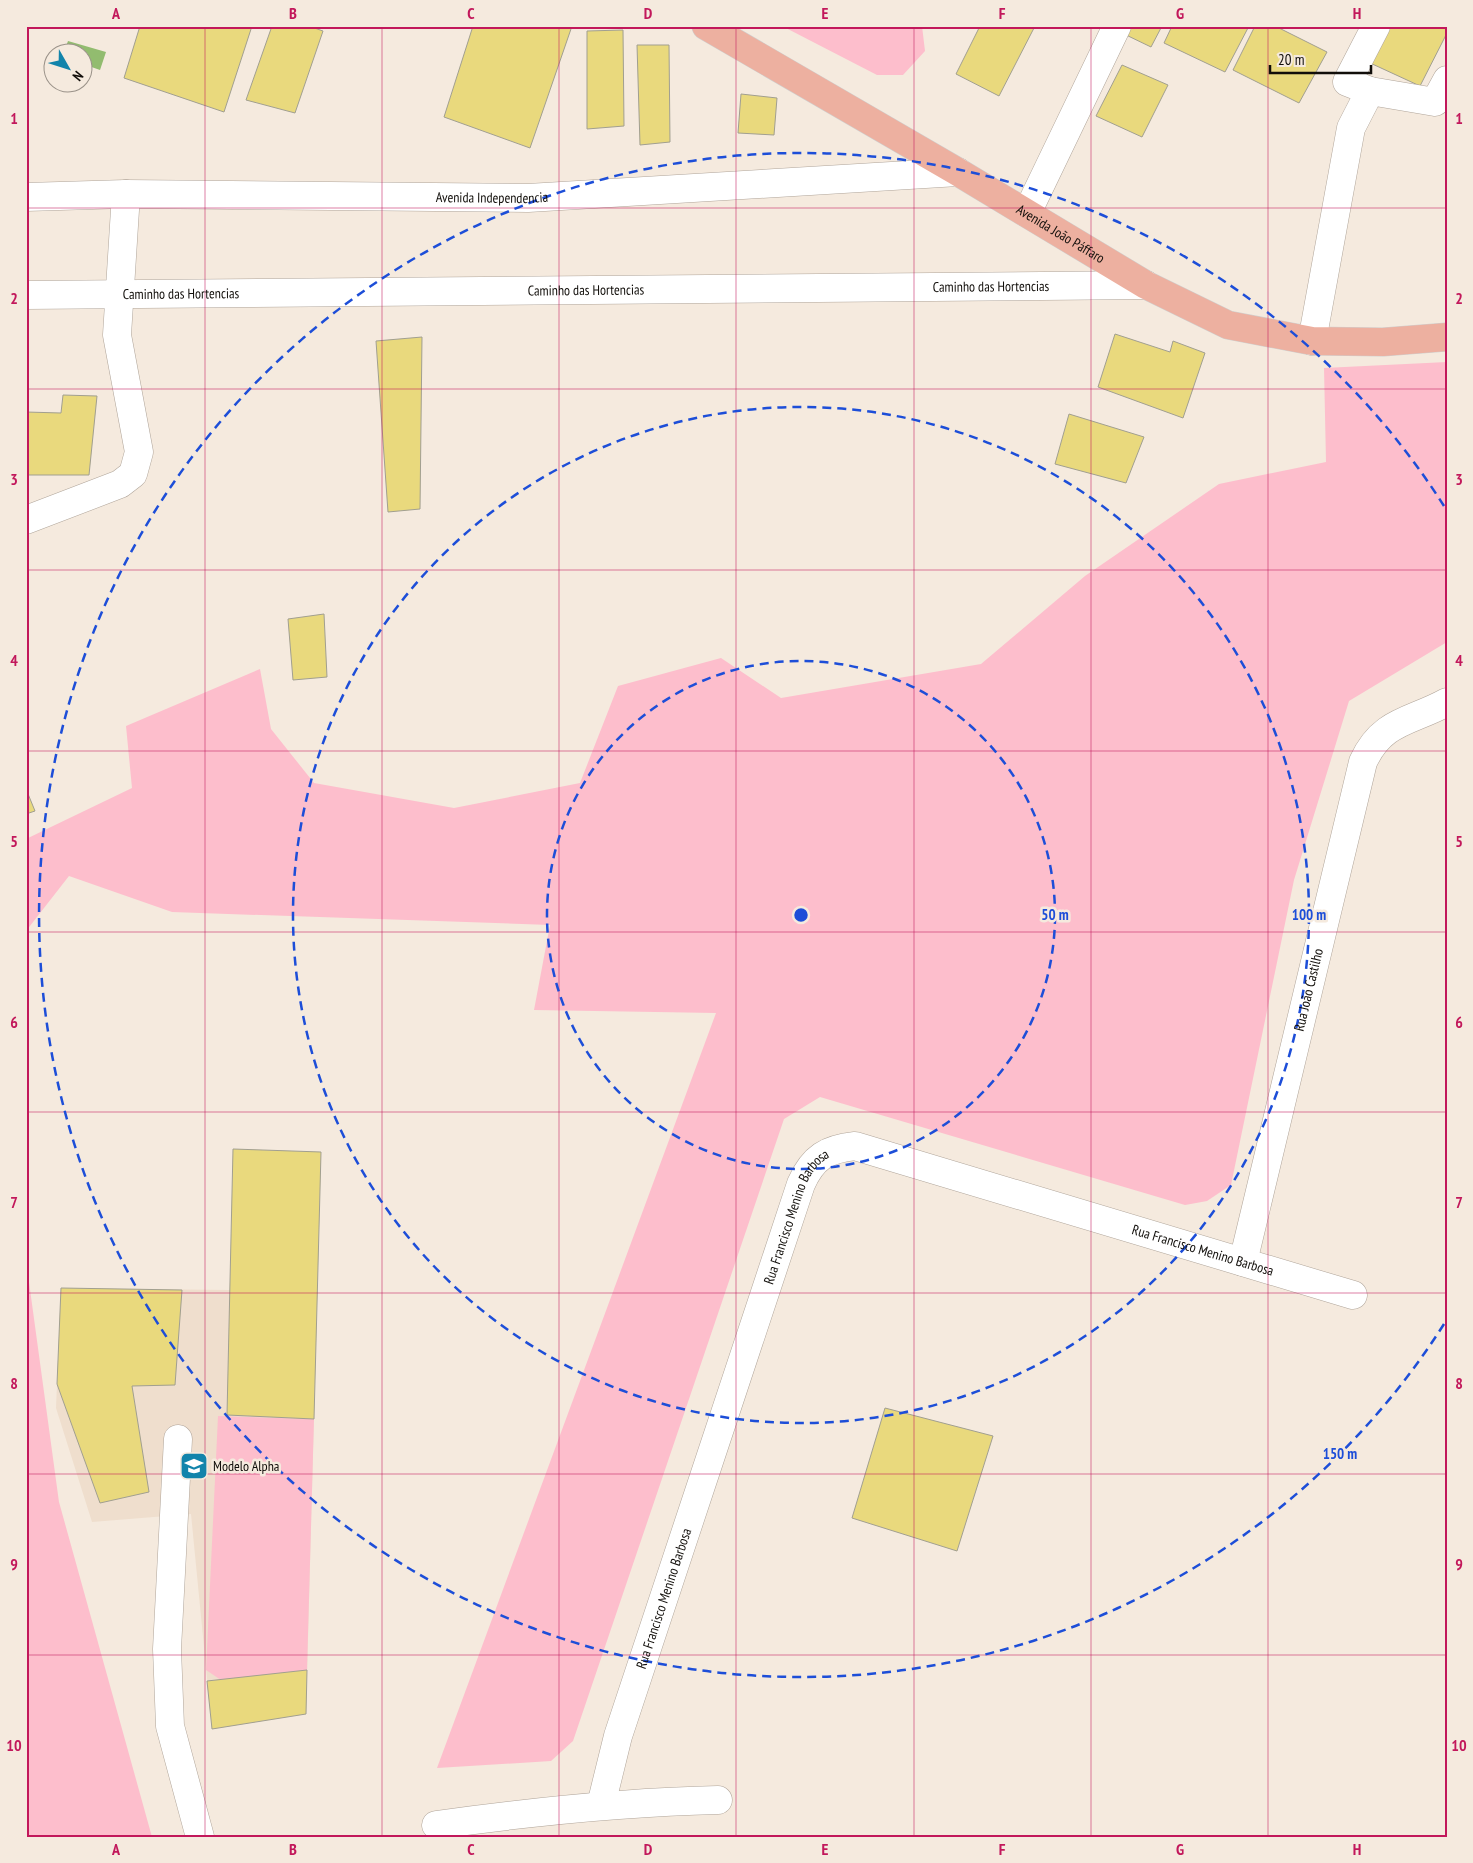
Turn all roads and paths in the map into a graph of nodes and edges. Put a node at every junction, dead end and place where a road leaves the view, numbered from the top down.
1 (706, 26) edge
2 (1117, 26) edge
3 (1376, 26) edge
4 (1447, 80) edge
5 (1370, 90) junction
6 (958, 172) junction
7 (126, 194) junction
8 (26, 197) edge
9 (1027, 213) junction
10 (1146, 285) junction
11 (119, 294) junction
12 (26, 295) edge
13 (1447, 337) edge
14 (1312, 341) junction
15 (26, 520) edge
16 (1447, 702) edge
17 (1243, 1262) junction
18 (1354, 1295) dead end
19 (178, 1439) dead end
20 (718, 1800) dead end
21 (601, 1805) junction
22 (436, 1825) dead end
23 (200, 1837) edge

1 - 6 main road, Avenida João Páffaro
2 - 9 street
3 - 5 street
4 - 5 street
5 - 14 street
6 - 7 street, Avenida Independencia
6 - 9 main road, Avenida João Páffaro
7 - 8 street, Avenida Independencia
7 - 11 street
9 - 10 main road, Avenida João Páffaro
10 - 11 street, Caminho das Hortencias
10 - 14 main road, Avenida João Páffaro
11 - 12 street, Caminho das Hortencias
11 - 15 street
13 - 14 main road, Avenida João Páffaro
16 - 17 street, Rua João Castilho
17 - 18 street, Rua Francisco Menino Barbosa
17 - 21 street, Rua Francisco Menino Barbosa
19 - 23 street
20 - 21 street
21 - 22 street

